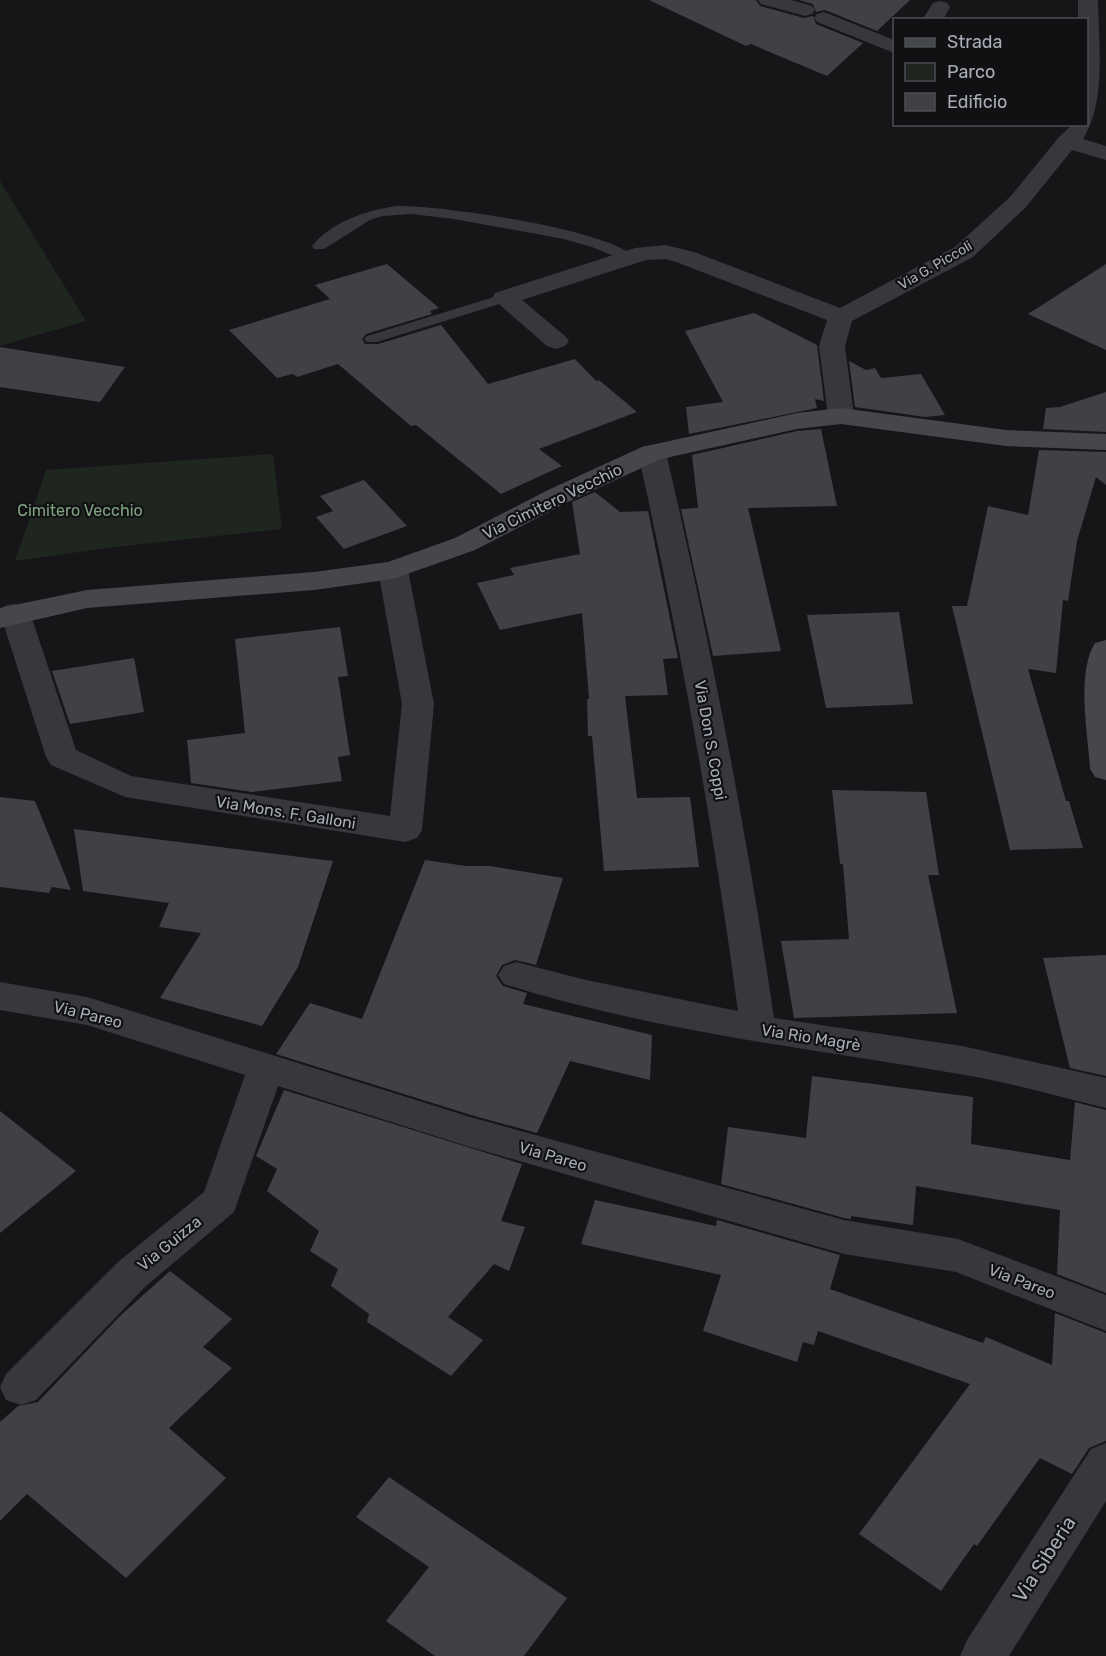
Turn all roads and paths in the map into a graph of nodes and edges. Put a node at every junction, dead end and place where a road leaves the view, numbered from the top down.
1 (768, 0) edge
2 (1088, 0) edge
3 (1087, 18) edge
4 (1088, 22) edge
5 (893, 47) edge
6 (1088, 120) edge
7 (1081, 128) edge
8 (1106, 153) edge
9 (319, 246) dead end
10 (628, 258) junction
11 (504, 298) junction
12 (841, 317) junction
13 (372, 339) dead end
14 (556, 341) dead end
15 (841, 416) junction
16 (1106, 442) edge
17 (652, 453) junction
18 (393, 570) junction
19 (8, 616) edge
20 (1106, 650) edge
21 (1106, 769) edge
22 (516, 975) dead end
23 (0, 996) edge
24 (758, 1029) junction
25 (266, 1067) junction
26 (1106, 1093) edge
27 (1106, 1313) edge
28 (21, 1387) dead end
29 (1106, 1462) edge
30 (983, 1656) edge

1 - 5 street
2 - 3 street, Via G. Piccoli
4 - 6 street, Via G. Piccoli
7 - 8 street
7 - 12 street, Via G. Piccoli
9 - 10 lane
10 - 11 street
10 - 12 street
11 - 13 lane
11 - 14 street
12 - 15 street
15 - 16 street, Via Cimitero Vecchio
15 - 17 street, Via Cimitero Vecchio
17 - 18 street, Via Cimitero Vecchio
17 - 24 street, Via Don S. Coppi
18 - 19 street, Via Cimitero Vecchio
18 - 19 street, Via Mons. F. Galloni
20 - 21 street
22 - 24 street, Via Rio Magrè
23 - 25 street, Via Pareo
24 - 26 street, Via Rio Magrè
25 - 27 street, Via Pareo
25 - 28 street, Via Guizza
29 - 30 street, Via Siberia

